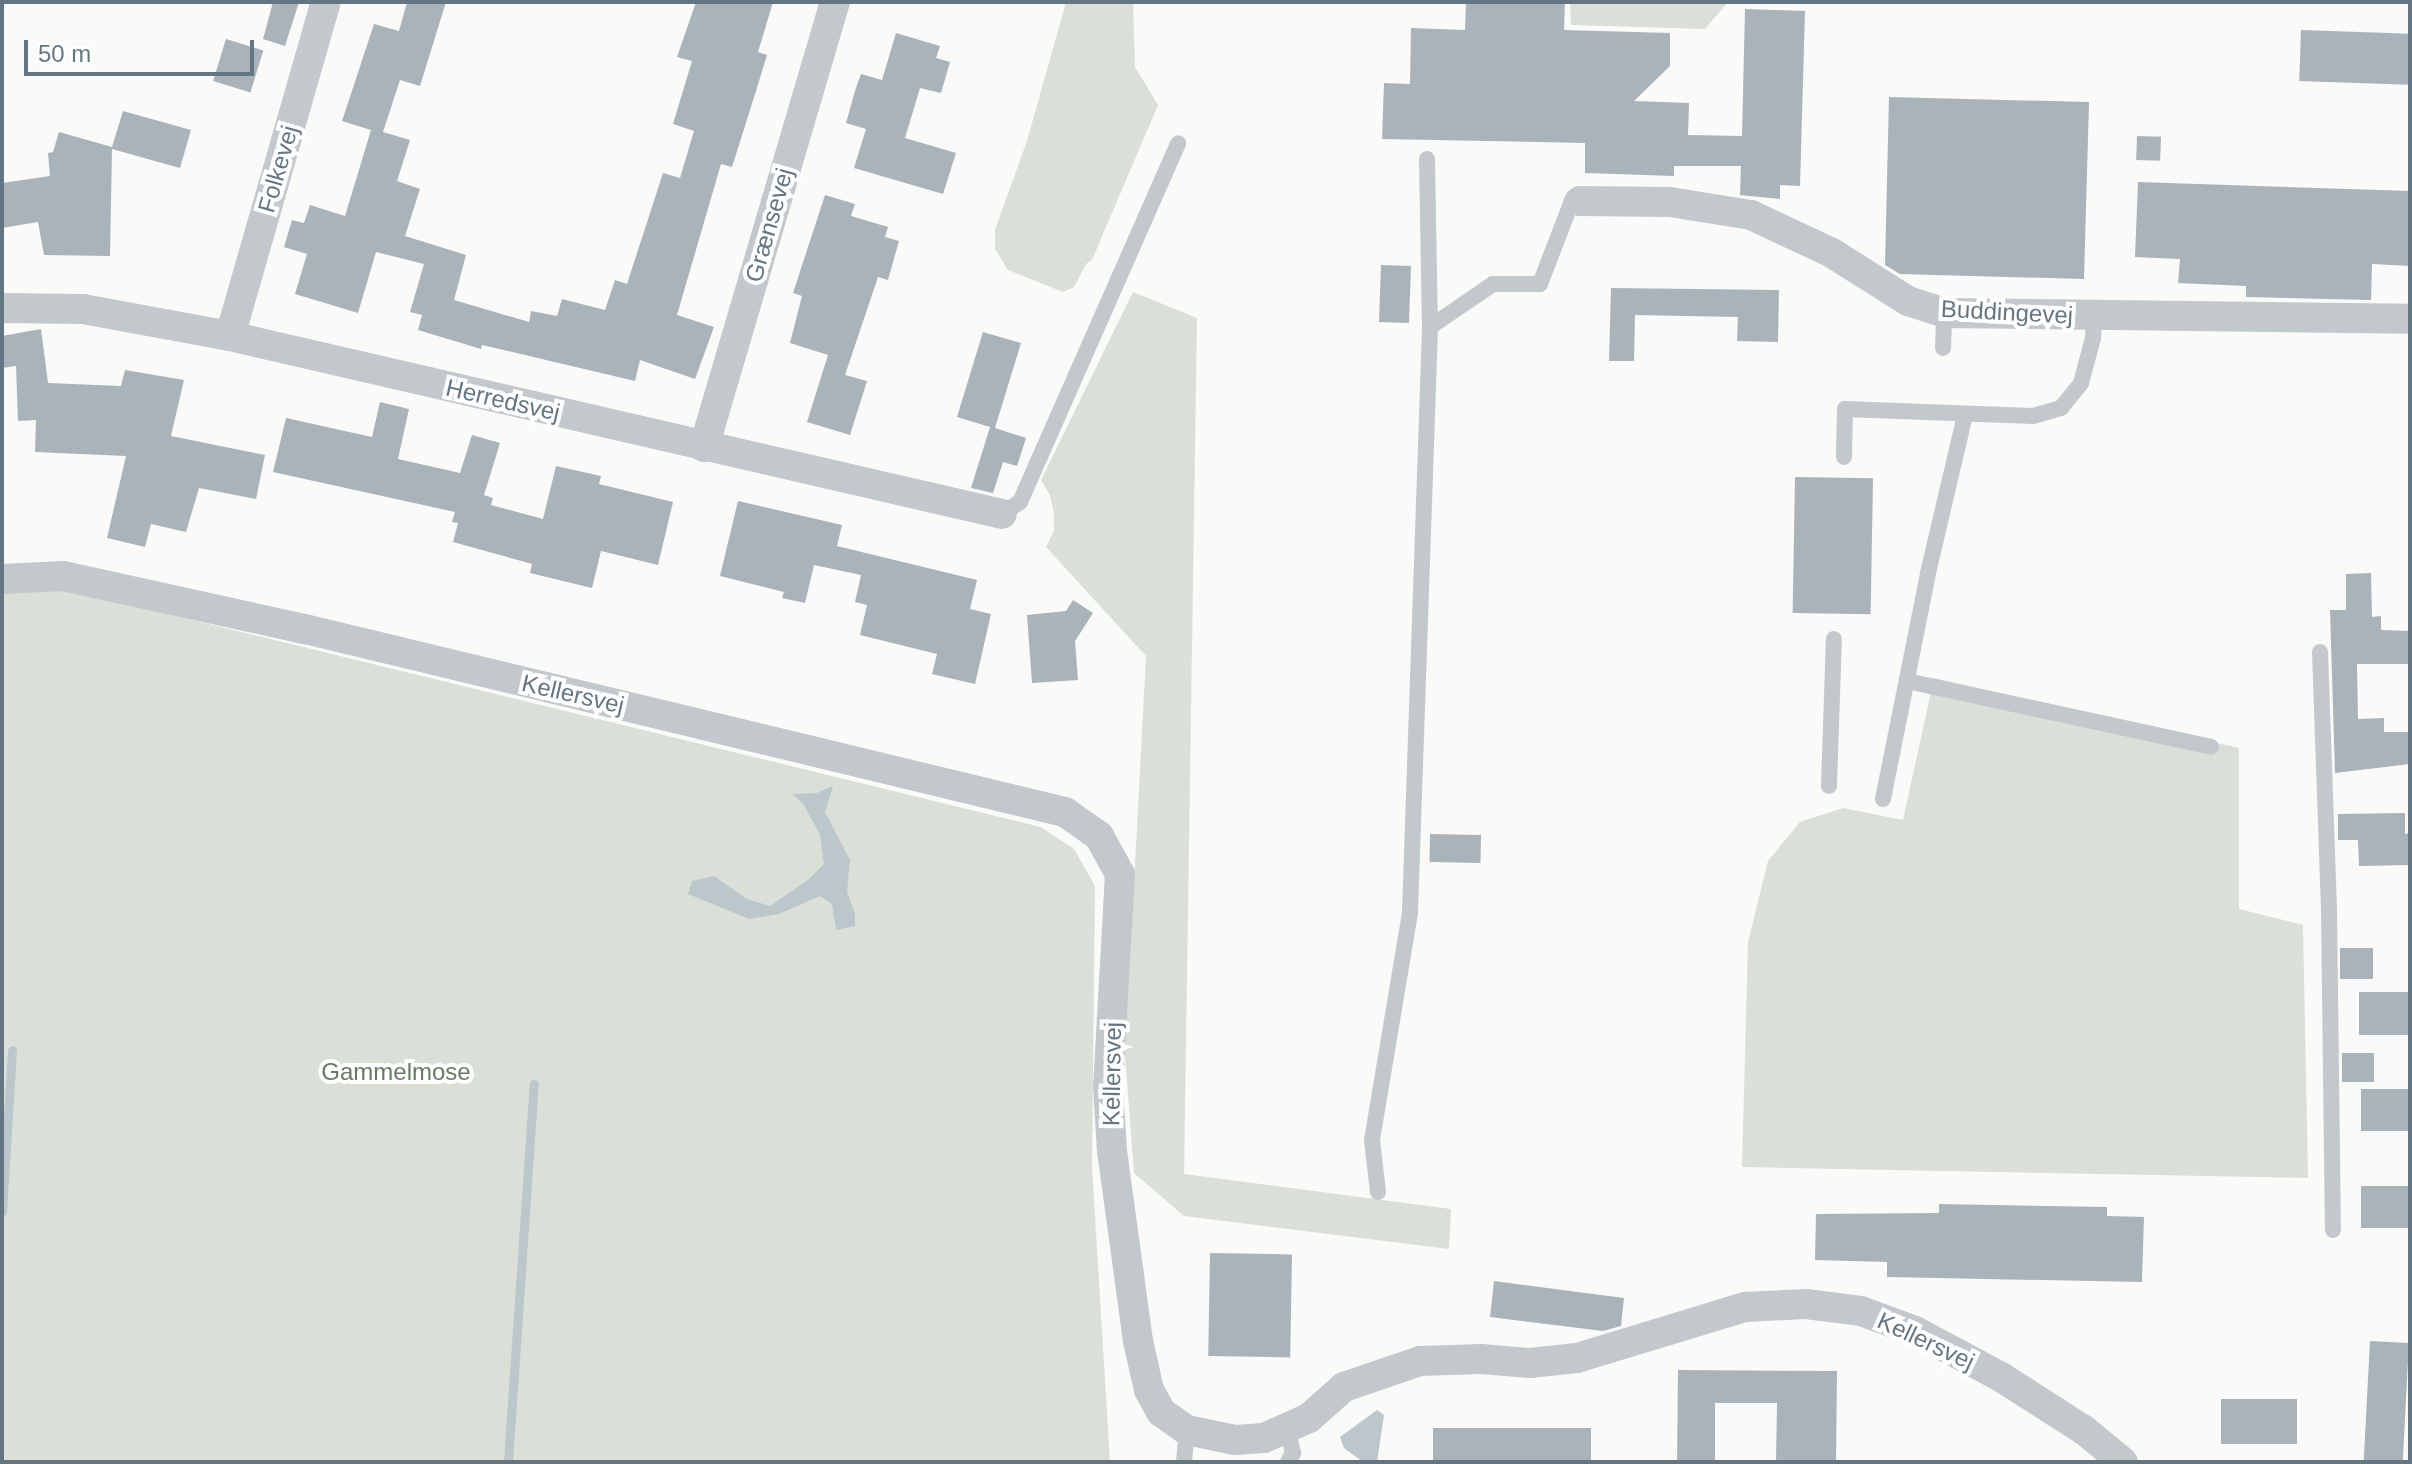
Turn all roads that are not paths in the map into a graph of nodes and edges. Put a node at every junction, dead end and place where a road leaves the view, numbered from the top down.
1 (326, 2) edge
2 (835, 2) edge
3 (1178, 143) dead end
4 (1427, 159) dead end
5 (1577, 200) joint
6 (2, 308) edge
7 (1944, 313) junction
8 (2094, 316) junction
9 (2410, 319) edge
10 (1430, 327) junction
11 (230, 336) junction
12 (1943, 348) dead end
13 (1965, 415) junction
14 (704, 447) junction
15 (1844, 457) dead end
16 (1002, 514) joint
17 (2, 579) edge
18 (1834, 639) dead end
19 (2320, 652) dead end
20 (1907, 681) junction
21 (2211, 747) dead end
22 (1829, 786) dead end
23 (1883, 799) dead end
24 (1378, 1192) dead end
25 (2333, 1230) dead end
26 (1187, 1430) junction
27 (1287, 1430) junction
28 (2118, 1461) edge
29 (1184, 1462) edge
30 (1288, 1462) edge

1 - 11 street, Folkevej
2 - 14 street, Grænsevej
3 - 16 lane
4 - 10 lane
5 - 7 street, Buddingevej
5 - 10 lane
6 - 11 street, Herredsvej
7 - 8 street, Buddingevej
7 - 12 lane
8 - 9 street, Buddingevej
8 - 13 lane
10 - 24 lane
11 - 14 street, Herredsvej
13 - 15 lane
13 - 20 lane
14 - 16 street, Herredsvej
17 - 26 street, Kellersvej
18 - 22 lane
19 - 25 lane
20 - 21 lane
20 - 23 lane
26 - 27 street, Kellersvej
26 - 29 lane
27 - 28 street, Kellersvej
27 - 30 lane

